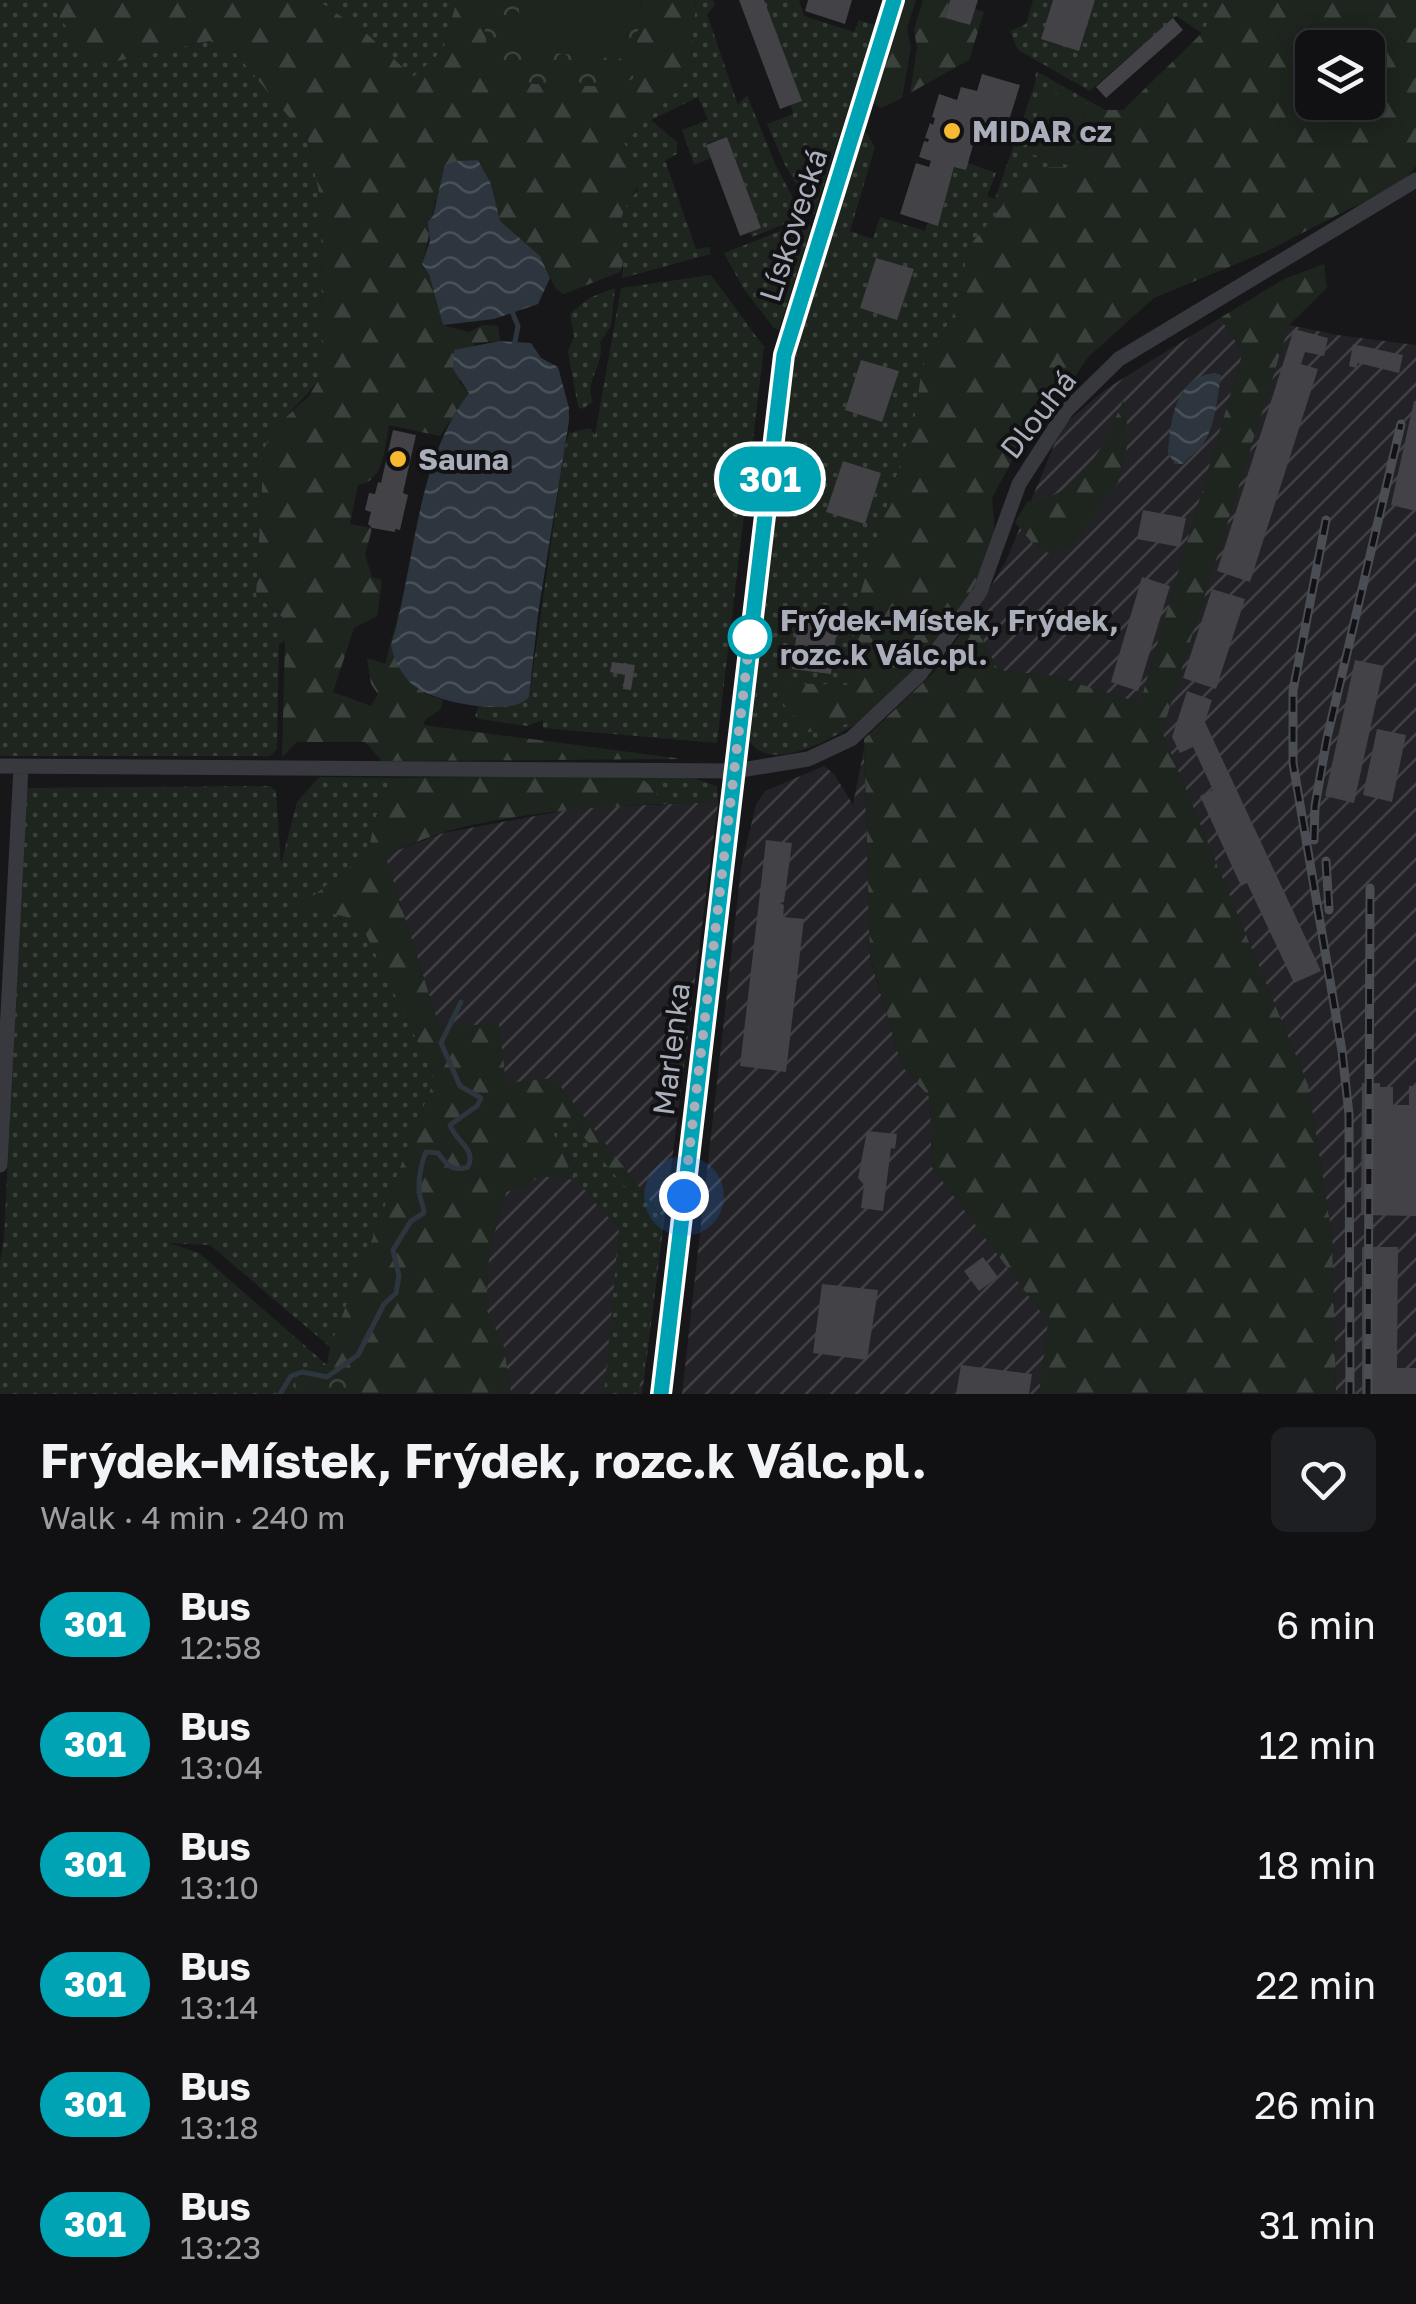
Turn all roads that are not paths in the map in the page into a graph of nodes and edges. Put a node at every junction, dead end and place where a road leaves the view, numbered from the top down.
1 (894, 0) edge
2 (1416, 180) edge
3 (0, 766) edge
4 (21, 766) junction
5 (735, 771) junction
6 (0, 1165) edge
7 (661, 1394) edge

1 - 5 main road, Lískovecká
2 - 5 street, Dlouhá
3 - 4 street, Dlouhá
4 - 5 street, Dlouhá
4 - 6 street
5 - 7 main road, Marlenka

